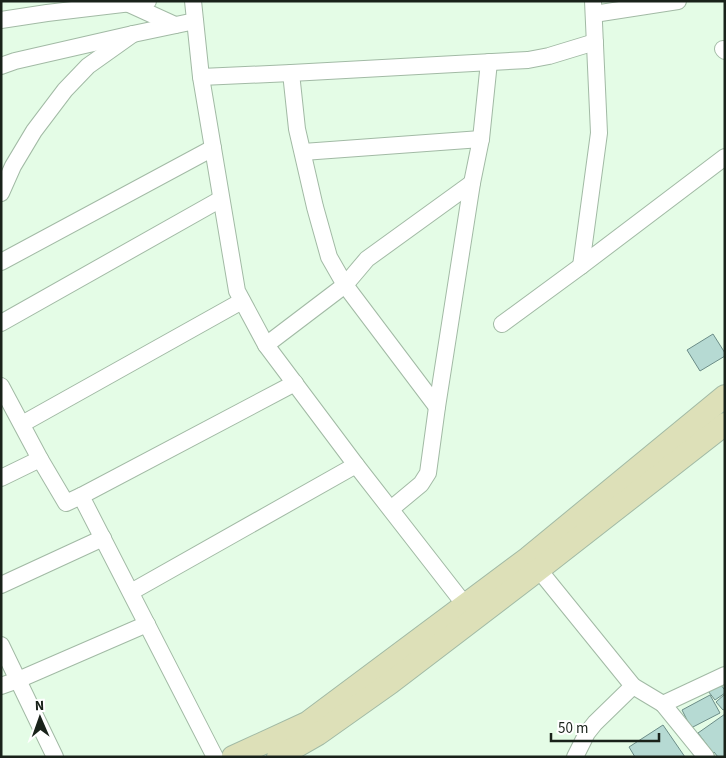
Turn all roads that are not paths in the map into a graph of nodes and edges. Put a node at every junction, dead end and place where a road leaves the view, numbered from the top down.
1 (148, 1) edge
2 (193, 1) edge
3 (678, 1) edge
4 (128, 4) junction
5 (594, 17) edge
6 (1, 20) edge
7 (195, 21) junction
8 (175, 25) junction
9 (133, 34) junction
10 (489, 62) junction
11 (1, 66) edge
12 (291, 73) junction
13 (201, 77) junction
14 (481, 138) junction
15 (213, 148) junction
16 (303, 152) junction
17 (722, 165) edge
18 (472, 183) junction
19 (1, 193) edge
20 (222, 199) junction
21 (1, 262) edge
22 (581, 266) junction
23 (345, 285) junction
24 (242, 301) junction
25 (1, 323) edge
26 (502, 324) dead end
27 (266, 346) junction
28 (295, 383) junction
29 (1, 386) edge
30 (725, 396) edge
31 (437, 407) junction
32 (7, 409) edge
33 (22, 424) junction
34 (725, 424) edge
35 (40, 459) junction
36 (356, 465) junction
37 (1, 478) edge
38 (81, 496) junction
39 (390, 509) junction
40 (102, 538) junction
41 (539, 570) junction
42 (1, 585) edge
43 (130, 592) junction
44 (470, 611) junction
45 (147, 624) junction
46 (1, 645) edge
47 (725, 675) edge
48 (18, 680) junction
49 (1, 686) edge
50 (633, 686) junction
51 (664, 704) junction
52 (54, 757) edge
53 (215, 757) edge
54 (233, 757) edge
55 (278, 757) edge
56 (575, 757) edge
57 (706, 757) edge

1 - 4 street
2 - 7 street
3 - 5 street
4 - 6 street
4 - 8 street
5 - 10 street
5 - 22 street
7 - 8 street
7 - 13 street
8 - 9 street
9 - 11 street
9 - 19 street
10 - 12 street
10 - 14 street
12 - 13 street
12 - 16 street
13 - 15 street
14 - 16 street
14 - 18 street
15 - 20 street
15 - 21 street
16 - 23 street
17 - 22 street
18 - 23 street
18 - 31 street
20 - 24 street
20 - 25 street
22 - 26 street
23 - 27 street
23 - 31 street
24 - 27 street
24 - 33 street
27 - 28 street
28 - 36 street
28 - 38 street
29 - 32 street
30 - 44 main road
31 - 39 street
32 - 33 street
33 - 35 street
34 - 41 main road
35 - 37 street
35 - 38 street
36 - 39 street
36 - 43 street
38 - 40 street
39 - 44 street
40 - 42 street
40 - 43 street
41 - 44 main road
41 - 50 street
43 - 45 street
44 - 54 main road
44 - 55 main road
45 - 48 street
45 - 53 street
46 - 48 street
47 - 51 street
48 - 49 street
48 - 52 street
50 - 51 street
50 - 56 street
51 - 57 street

